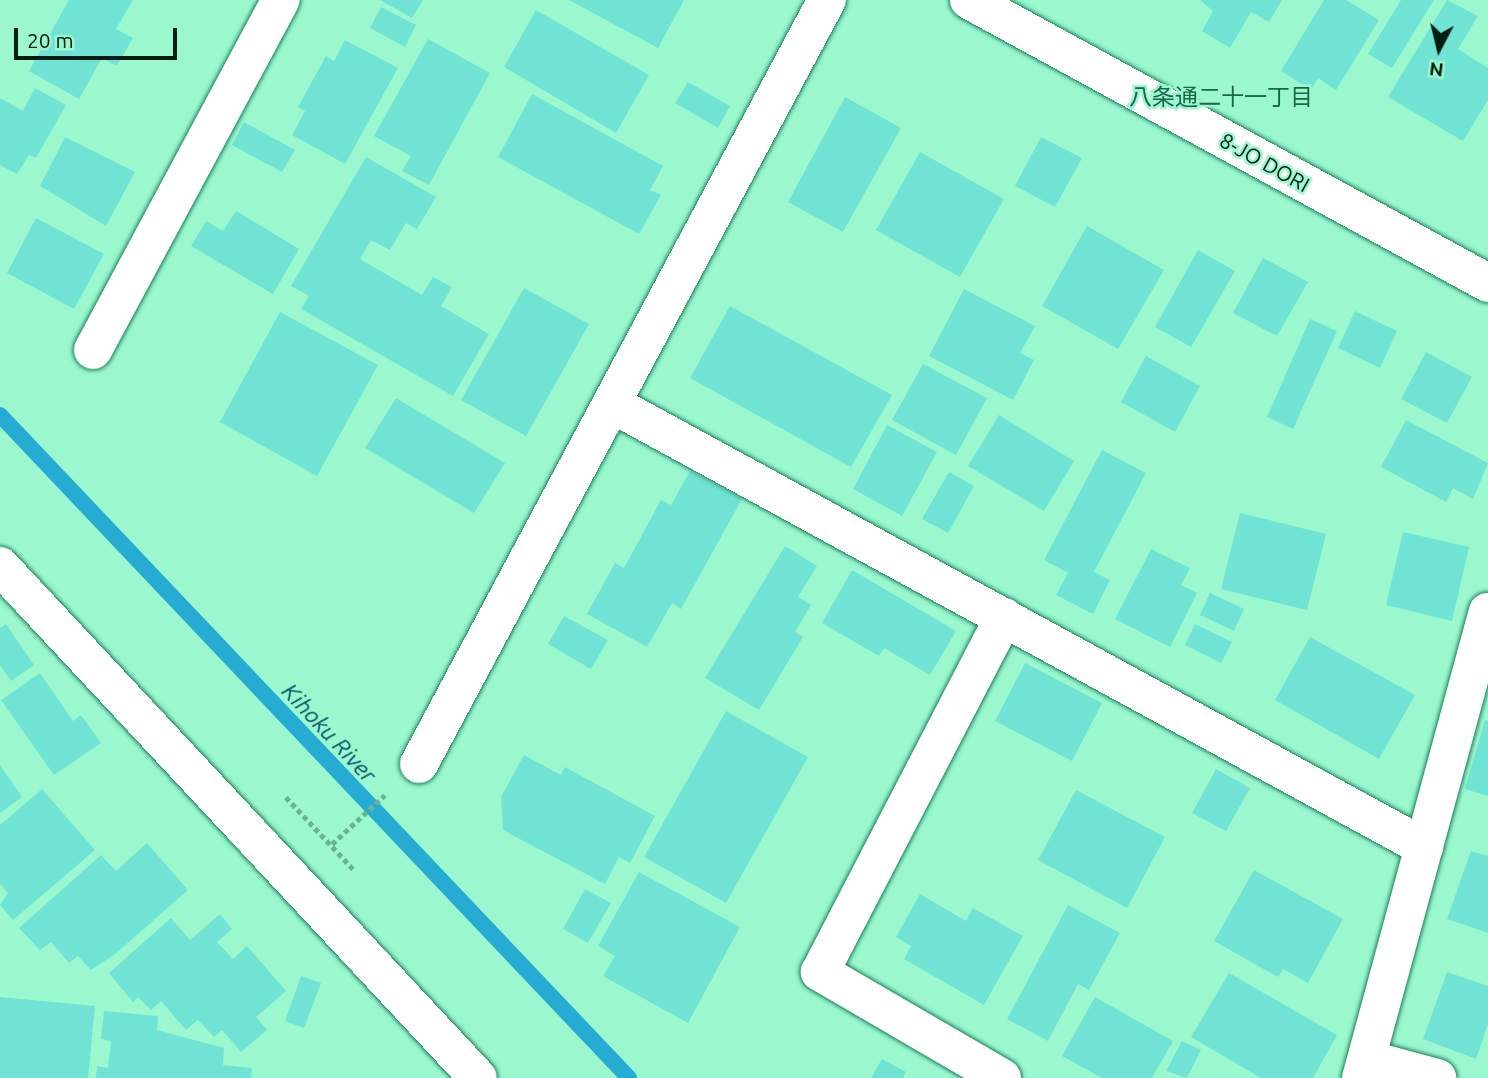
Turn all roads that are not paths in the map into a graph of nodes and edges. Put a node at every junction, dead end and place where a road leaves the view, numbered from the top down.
1 (281, 0) edge
2 (827, 0) edge
3 (969, 0) edge
4 (1488, 283) edge
5 (93, 350) dead end
6 (614, 405) junction
7 (0, 566) edge
8 (1488, 612) edge
9 (1004, 617) junction
10 (419, 764) dead end
11 (1424, 847) junction
12 (1364, 1068) edge
13 (478, 1078) edge
14 (1002, 1078) edge
15 (1437, 1078) edge

1 - 5 street
2 - 6 street
3 - 4 street, 8-JO DORI
6 - 9 street
6 - 10 street
7 - 13 street
8 - 11 street
9 - 11 street
9 - 14 street
11 - 12 street
12 - 15 street

